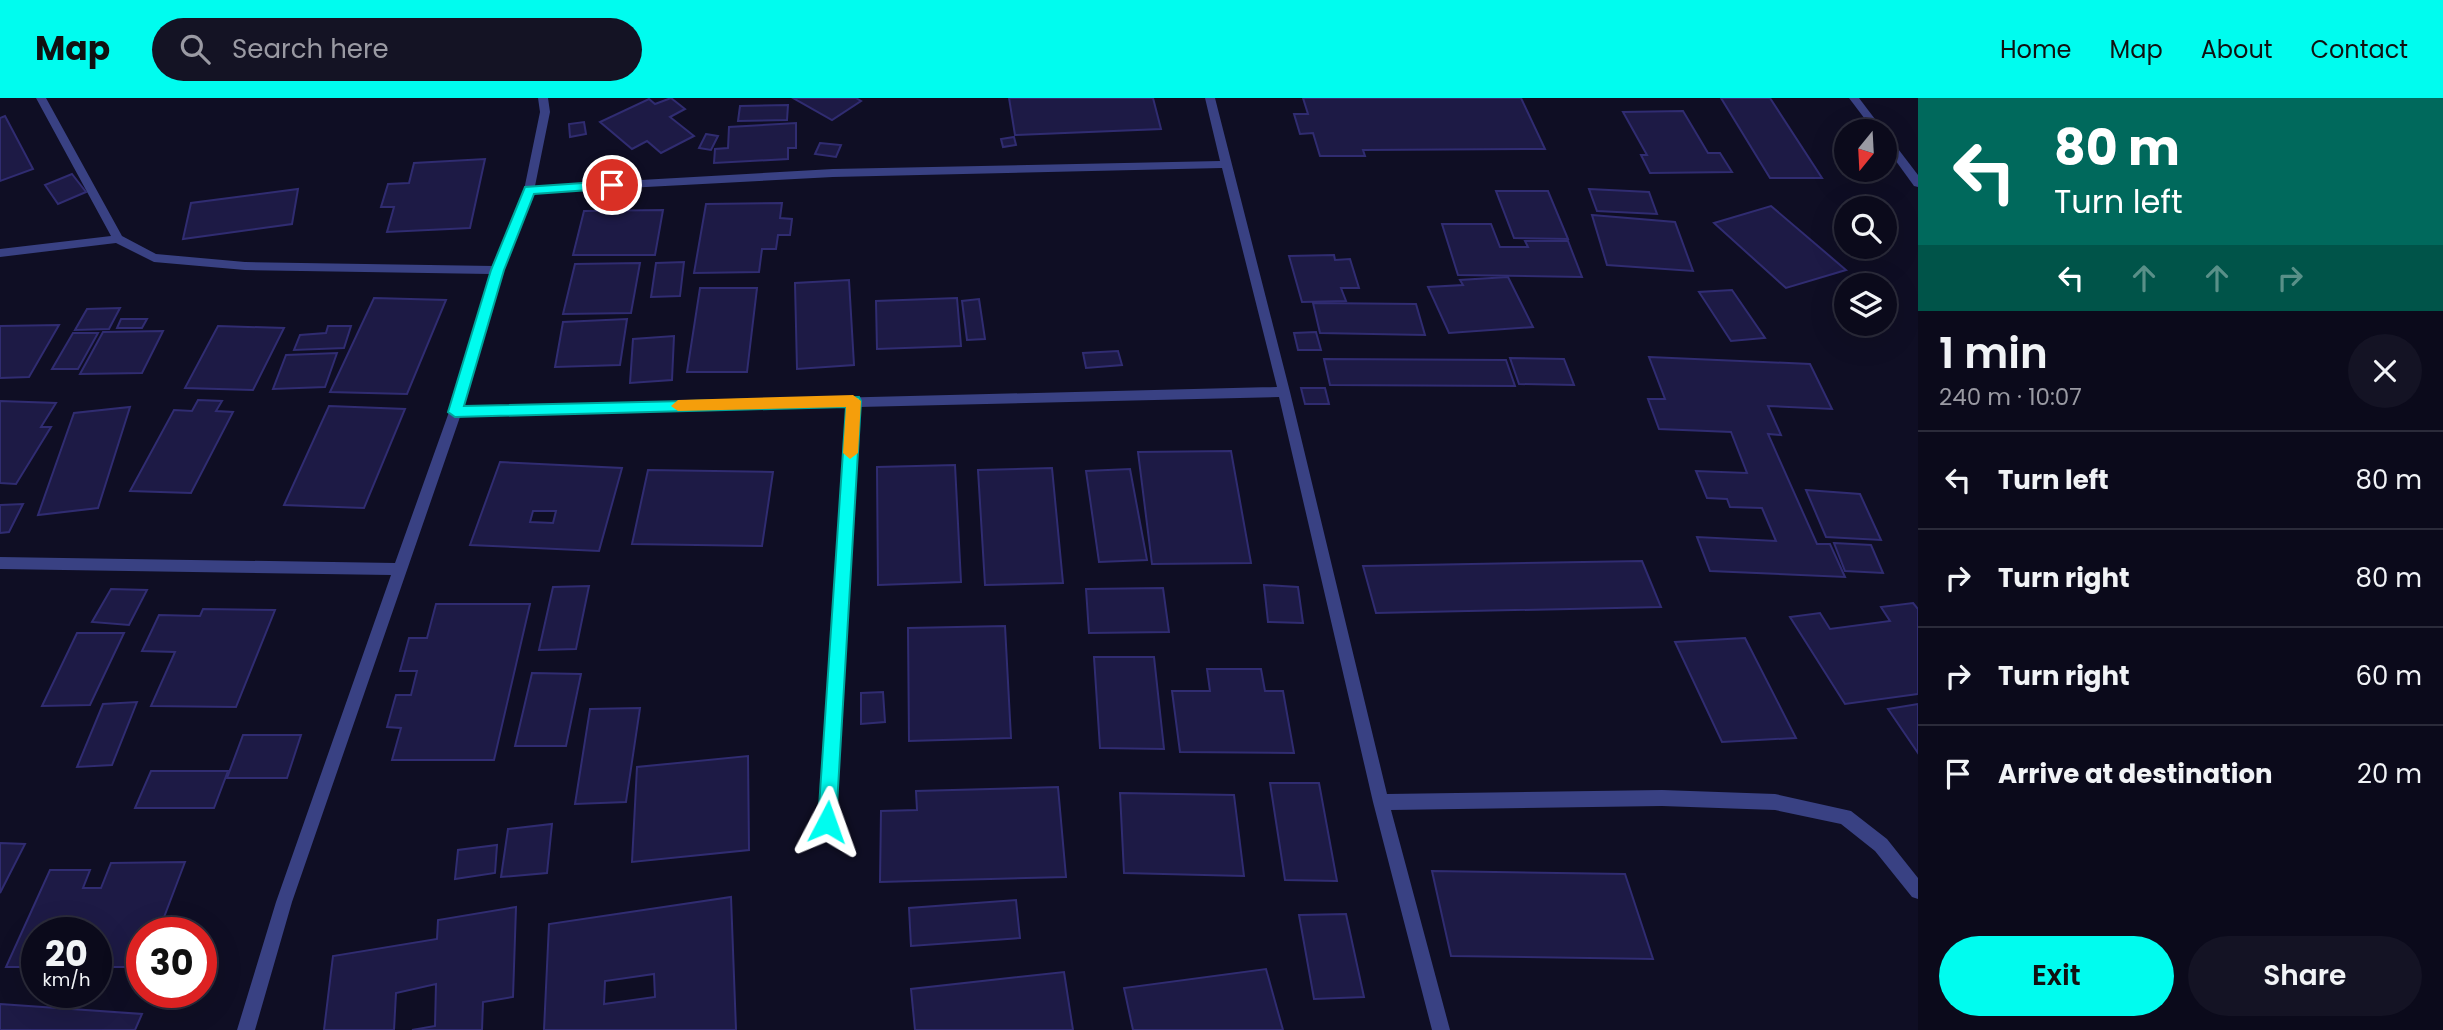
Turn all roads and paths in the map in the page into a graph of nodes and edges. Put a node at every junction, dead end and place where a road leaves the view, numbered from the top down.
1 (41, 98) edge
2 (543, 98) edge
3 (1210, 98) edge
4 (1854, 98) edge
5 (1870, 119) edge
6 (1897, 155) edge
7 (1228, 164) junction
8 (1918, 183) edge
9 (529, 190) junction
10 (118, 239) junction
11 (0, 253) edge
12 (497, 270) junction
13 (1284, 392) junction
14 (853, 401) junction
15 (455, 412) junction
16 (0, 563) edge
17 (400, 569) junction
18 (1381, 802) junction
19 (827, 822) dead end
20 (1918, 891) edge
21 (246, 1030) edge
22 (1441, 1030) edge

1 - 10 street
2 - 9 street
3 - 7 street
4 - 5 street
6 - 8 street
7 - 9 street
7 - 13 street
9 - 12 street
10 - 11 street
10 - 12 street
12 - 15 street
13 - 14 street
13 - 18 street
14 - 15 street
14 - 19 street
15 - 17 street
16 - 17 street
17 - 21 street
18 - 20 street
18 - 22 street

